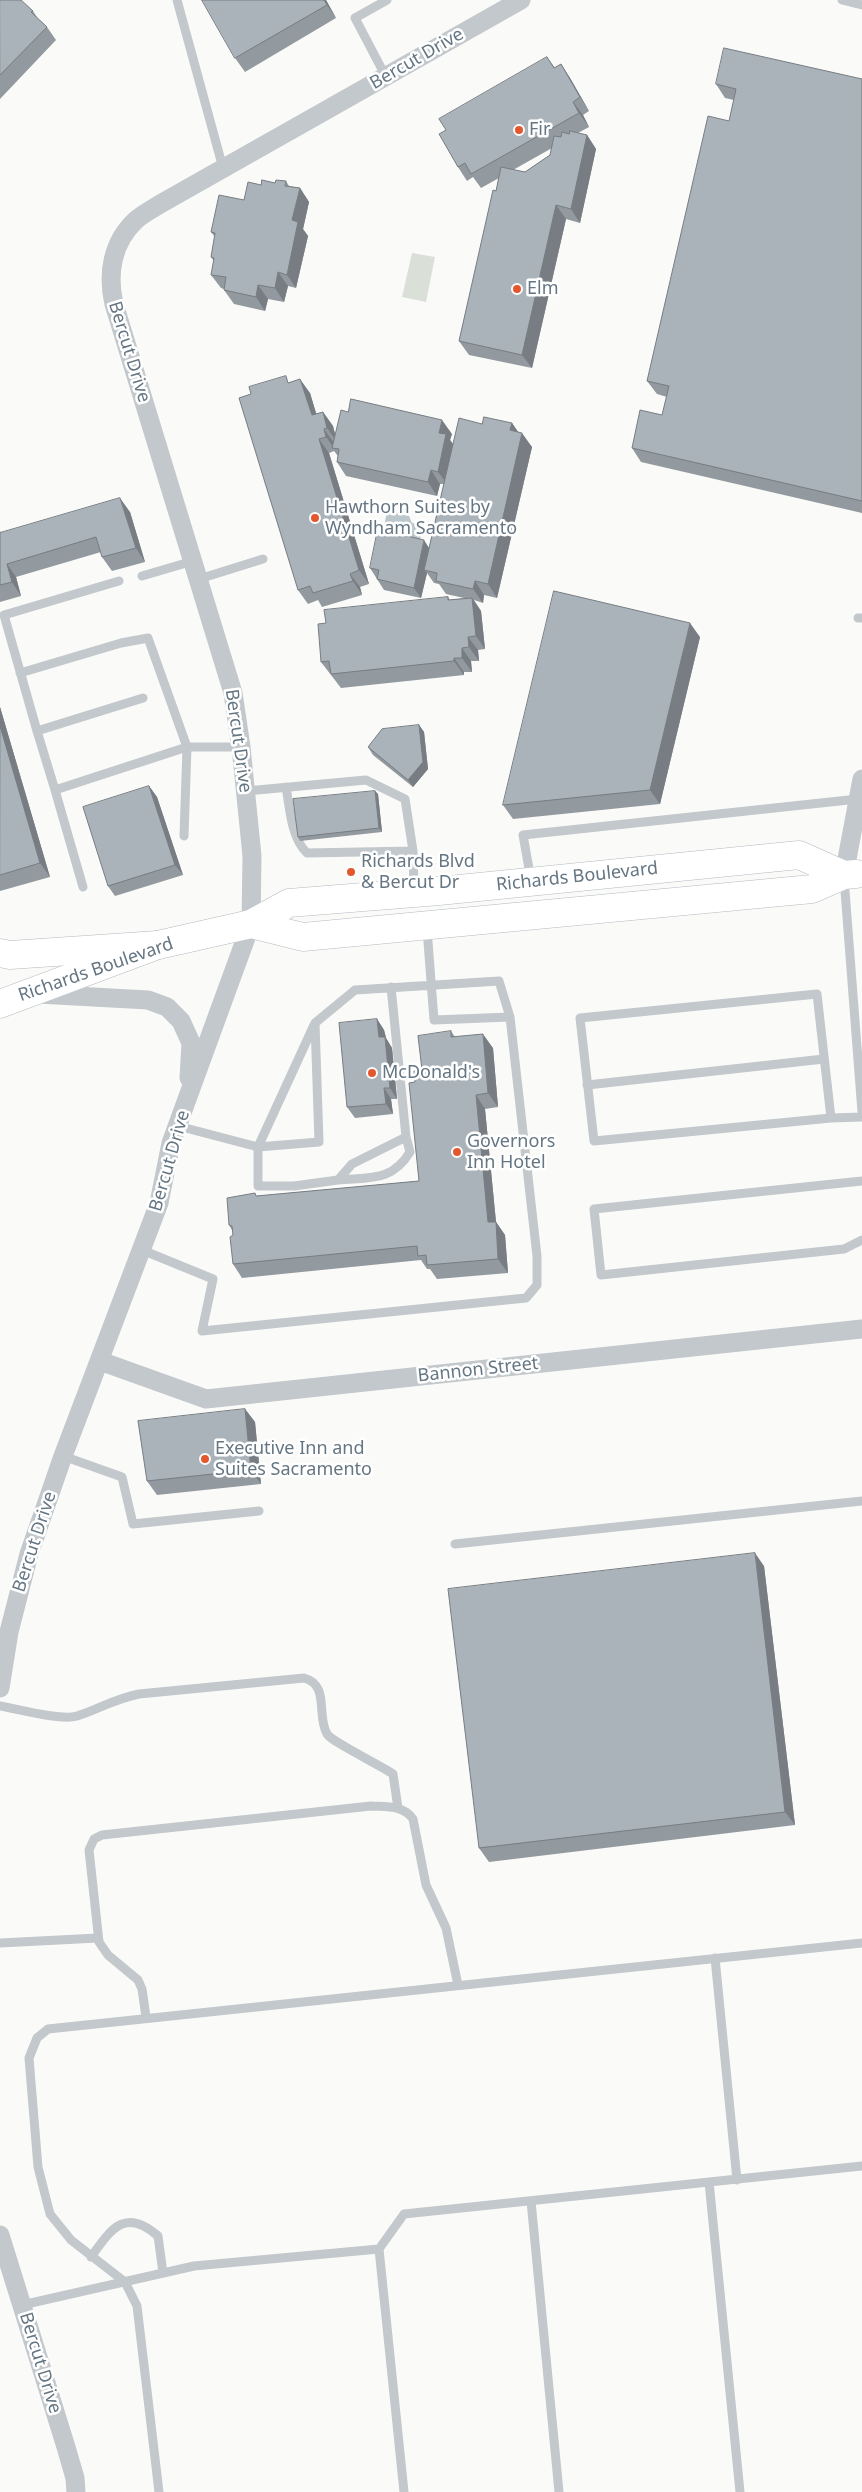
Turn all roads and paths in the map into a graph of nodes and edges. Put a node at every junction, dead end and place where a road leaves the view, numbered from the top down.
1 (177, 0) edge
2 (387, 0) edge
3 (521, 0) edge
4 (842, 0) edge
5 (862, 5) edge
6 (386, 76) junction
7 (223, 168) junction
8 (262, 559) dead end
9 (193, 561) junction
10 (142, 576) dead end
11 (199, 579) junction
12 (119, 581) dead end
13 (20, 673) junction
14 (144, 698) dead end
15 (37, 731) junction
16 (187, 747) junction
17 (241, 747) junction
18 (862, 779) edge
19 (286, 787) junction
20 (55, 790) junction
21 (246, 791) junction
22 (858, 799) junction
23 (184, 836) dead end
24 (413, 851) junction
25 (853, 874) edge
26 (532, 882) junction
27 (83, 887) dead end
28 (414, 893) junction
29 (251, 924) junction
30 (426, 927) junction
31 (158, 945) junction
32 (0, 953) edge
33 (431, 985) junction
34 (391, 987) junction
35 (29, 994) junction
36 (0, 1004) edge
37 (510, 1017) junction
38 (315, 1023) junction
39 (824, 1059) junction
40 (587, 1085) junction
41 (184, 1106) junction
42 (862, 1112) edge
43 (862, 1117) edge
44 (831, 1118) junction
45 (178, 1126) junction
46 (406, 1138) junction
47 (258, 1147) junction
48 (338, 1180) junction
49 (862, 1181) edge
50 (862, 1240) edge
51 (142, 1250) junction
52 (862, 1329) edge
53 (100, 1361) junction
54 (63, 1456) junction
55 (862, 1501) edge
56 (259, 1512) dead end
57 (456, 1544) dead end
58 (0, 1688) edge
59 (0, 1706) edge
60 (398, 1808) junction
61 (98, 1938) junction
62 (0, 1943) edge
63 (862, 1943) edge
64 (715, 1958) junction
65 (458, 1985) junction
66 (146, 2017) junction
67 (862, 2166) edge
68 (738, 2180) junction
69 (709, 2182) junction
70 (531, 2200) junction
71 (0, 2236) edge
72 (379, 2249) junction
73 (91, 2257) junction
74 (163, 2273) junction
75 (125, 2282) junction
76 (22, 2305) junction
77 (76, 2492) edge
78 (159, 2492) edge
79 (404, 2492) edge
80 (559, 2492) edge
81 (740, 2492) edge

1 - 7 lane
2 - 6 lane
3 - 6 street, Bercut Drive
4 - 5 lane
6 - 7 street, Bercut Drive
7 - 9 street, Bercut Drive
8 - 11 lane
9 - 10 lane
9 - 11 street, Bercut Drive
11 - 17 street, Bercut Drive
12 - 13 lane
13 - 15 lane
13 - 16 lane
14 - 15 lane
15 - 20 lane
16 - 17 lane
16 - 20 lane
16 - 23 lane
17 - 21 street, Bercut Drive
18 - 22 street
19 - 21 lane
19 - 24 lane
19 - 24 lane
20 - 27 lane
21 - 29 street, Bercut Drive
22 - 25 street
22 - 26 lane
24 - 28 lane
25 - 26 main road, Richards Boulevard
25 - 30 main road, Richards Boulevard
25 - 42 lane
26 - 28 main road, Richards Boulevard
28 - 29 main road, Richards Boulevard
29 - 30 main road, Richards Boulevard
29 - 31 main road, Richards Boulevard
29 - 41 street, Bercut Drive
30 - 33 lane
31 - 32 main road
31 - 35 main road, Richards Boulevard
33 - 34 lane
33 - 37 lane
33 - 37 lane
34 - 38 lane
34 - 46 lane
35 - 36 main road, Richards Boulevard
35 - 41 street
37 - 51 lane
38 - 47 lane
38 - 47 lane
39 - 40 lane
39 - 40 lane
39 - 44 lane
40 - 44 lane
41 - 45 street, Bercut Drive
43 - 44 lane
45 - 47 lane
45 - 51 street, Bercut Drive
46 - 48 lane
46 - 48 lane
47 - 48 lane
49 - 50 lane
51 - 53 street, Bercut Drive
52 - 53 street, Bannon Street
53 - 54 street, Bercut Drive
54 - 56 lane
54 - 58 street, Bercut Drive
55 - 57 lane
59 - 60 lane
60 - 61 lane
60 - 65 lane
61 - 62 lane
61 - 66 lane
63 - 64 lane
64 - 65 lane
64 - 68 lane
65 - 66 lane
66 - 73 lane
67 - 68 lane
68 - 69 lane
69 - 70 lane
69 - 81 lane
70 - 72 lane
70 - 80 lane
71 - 76 street, Bercut Drive
72 - 74 lane
72 - 79 lane
73 - 74 lane
73 - 75 lane
74 - 75 lane
75 - 76 lane
75 - 78 lane
76 - 77 street, Bercut Drive

